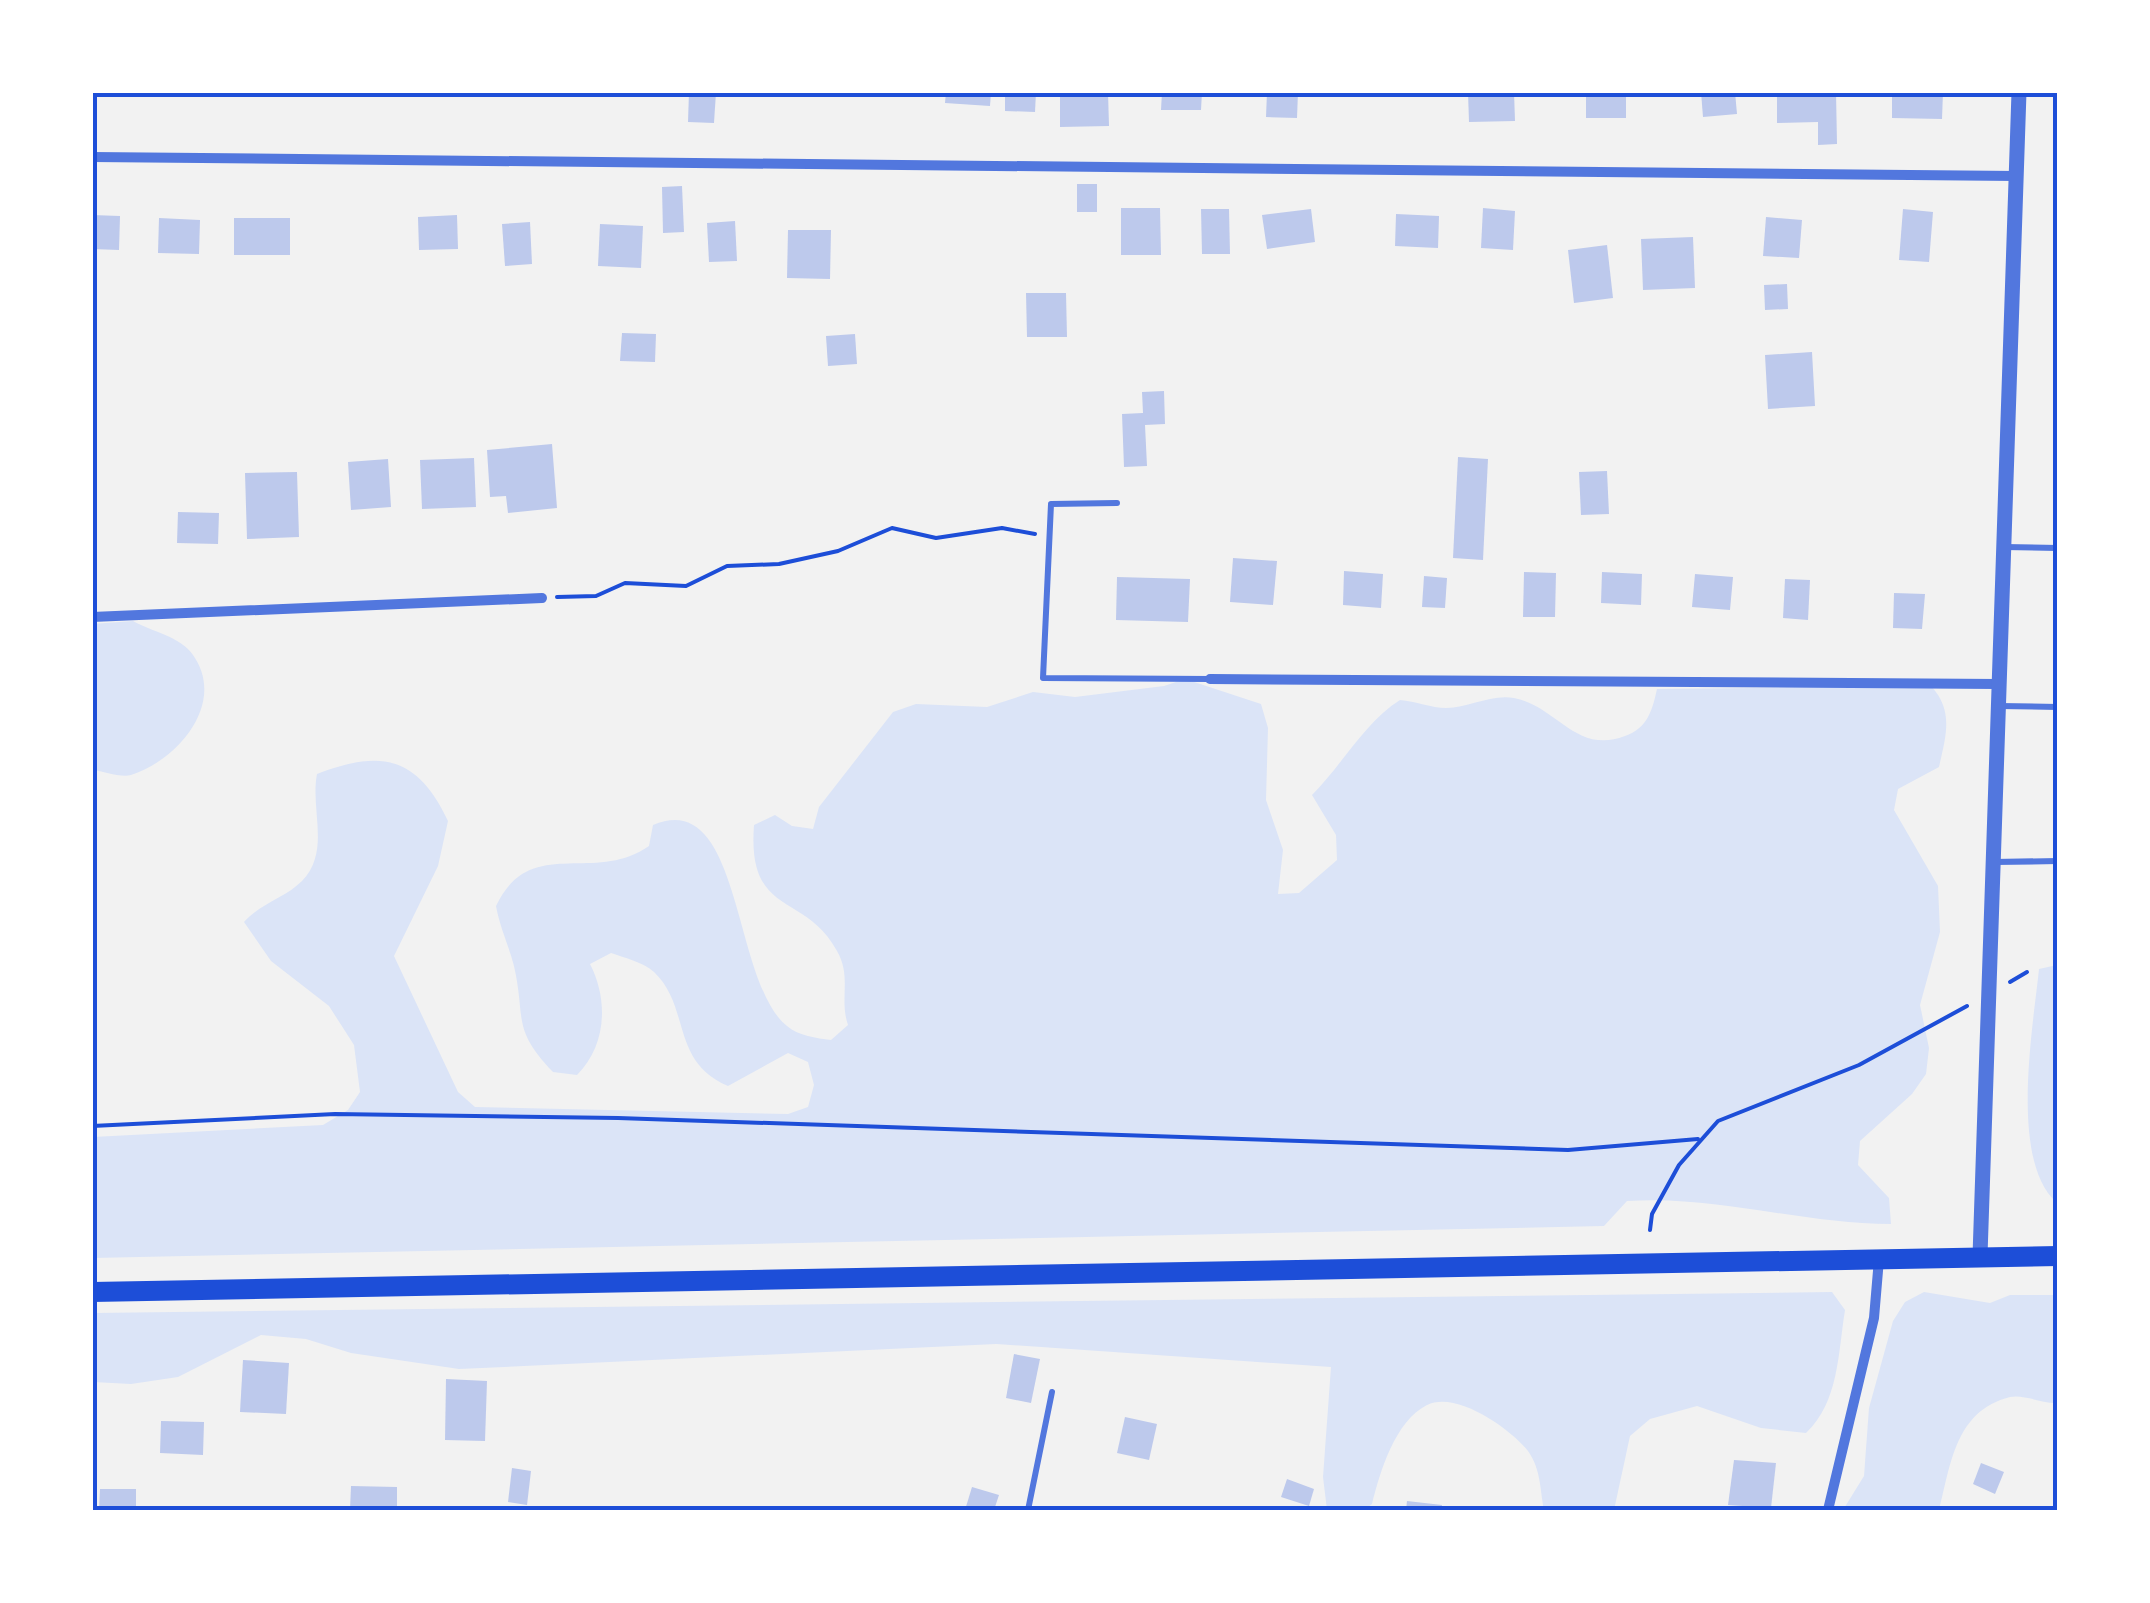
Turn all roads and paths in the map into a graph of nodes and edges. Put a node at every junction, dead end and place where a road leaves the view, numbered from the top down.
1 (2019, 92) edge
2 (92, 157) edge
3 (2016, 176) junction
4 (1116, 503) dead end
5 (1050, 536) junction
6 (2003, 547) junction
7 (2058, 548) edge
8 (542, 598) joint
9 (92, 617) edge
10 (1210, 679) joint
11 (1998, 684) junction
12 (1997, 706) junction
13 (2058, 706) edge
14 (1992, 862) junction
15 (2058, 862) edge
16 (2027, 972) dead end
17 (1988, 996) junction
18 (92, 1126) edge
19 (1698, 1139) junction
20 (1650, 1230) dead end
21 (1980, 1256) junction
22 (2058, 1256) edge
23 (1879, 1258) junction
24 (92, 1292) edge
25 (1052, 1392) dead end
26 (1028, 1510) edge
27 (1828, 1510) edge

1 - 3 street
2 - 3 street
3 - 6 street
4 - 5 lane
5 - 8 path
5 - 10 lane
6 - 7 lane
6 - 11 street
8 - 9 street
10 - 11 street
11 - 12 street
12 - 13 lane
12 - 14 street
14 - 15 lane
14 - 17 street
16 - 17 path
17 - 19 path
17 - 21 street
18 - 19 path
19 - 20 path
21 - 22 main road
21 - 23 main road
23 - 24 main road
23 - 27 street
25 - 26 lane

